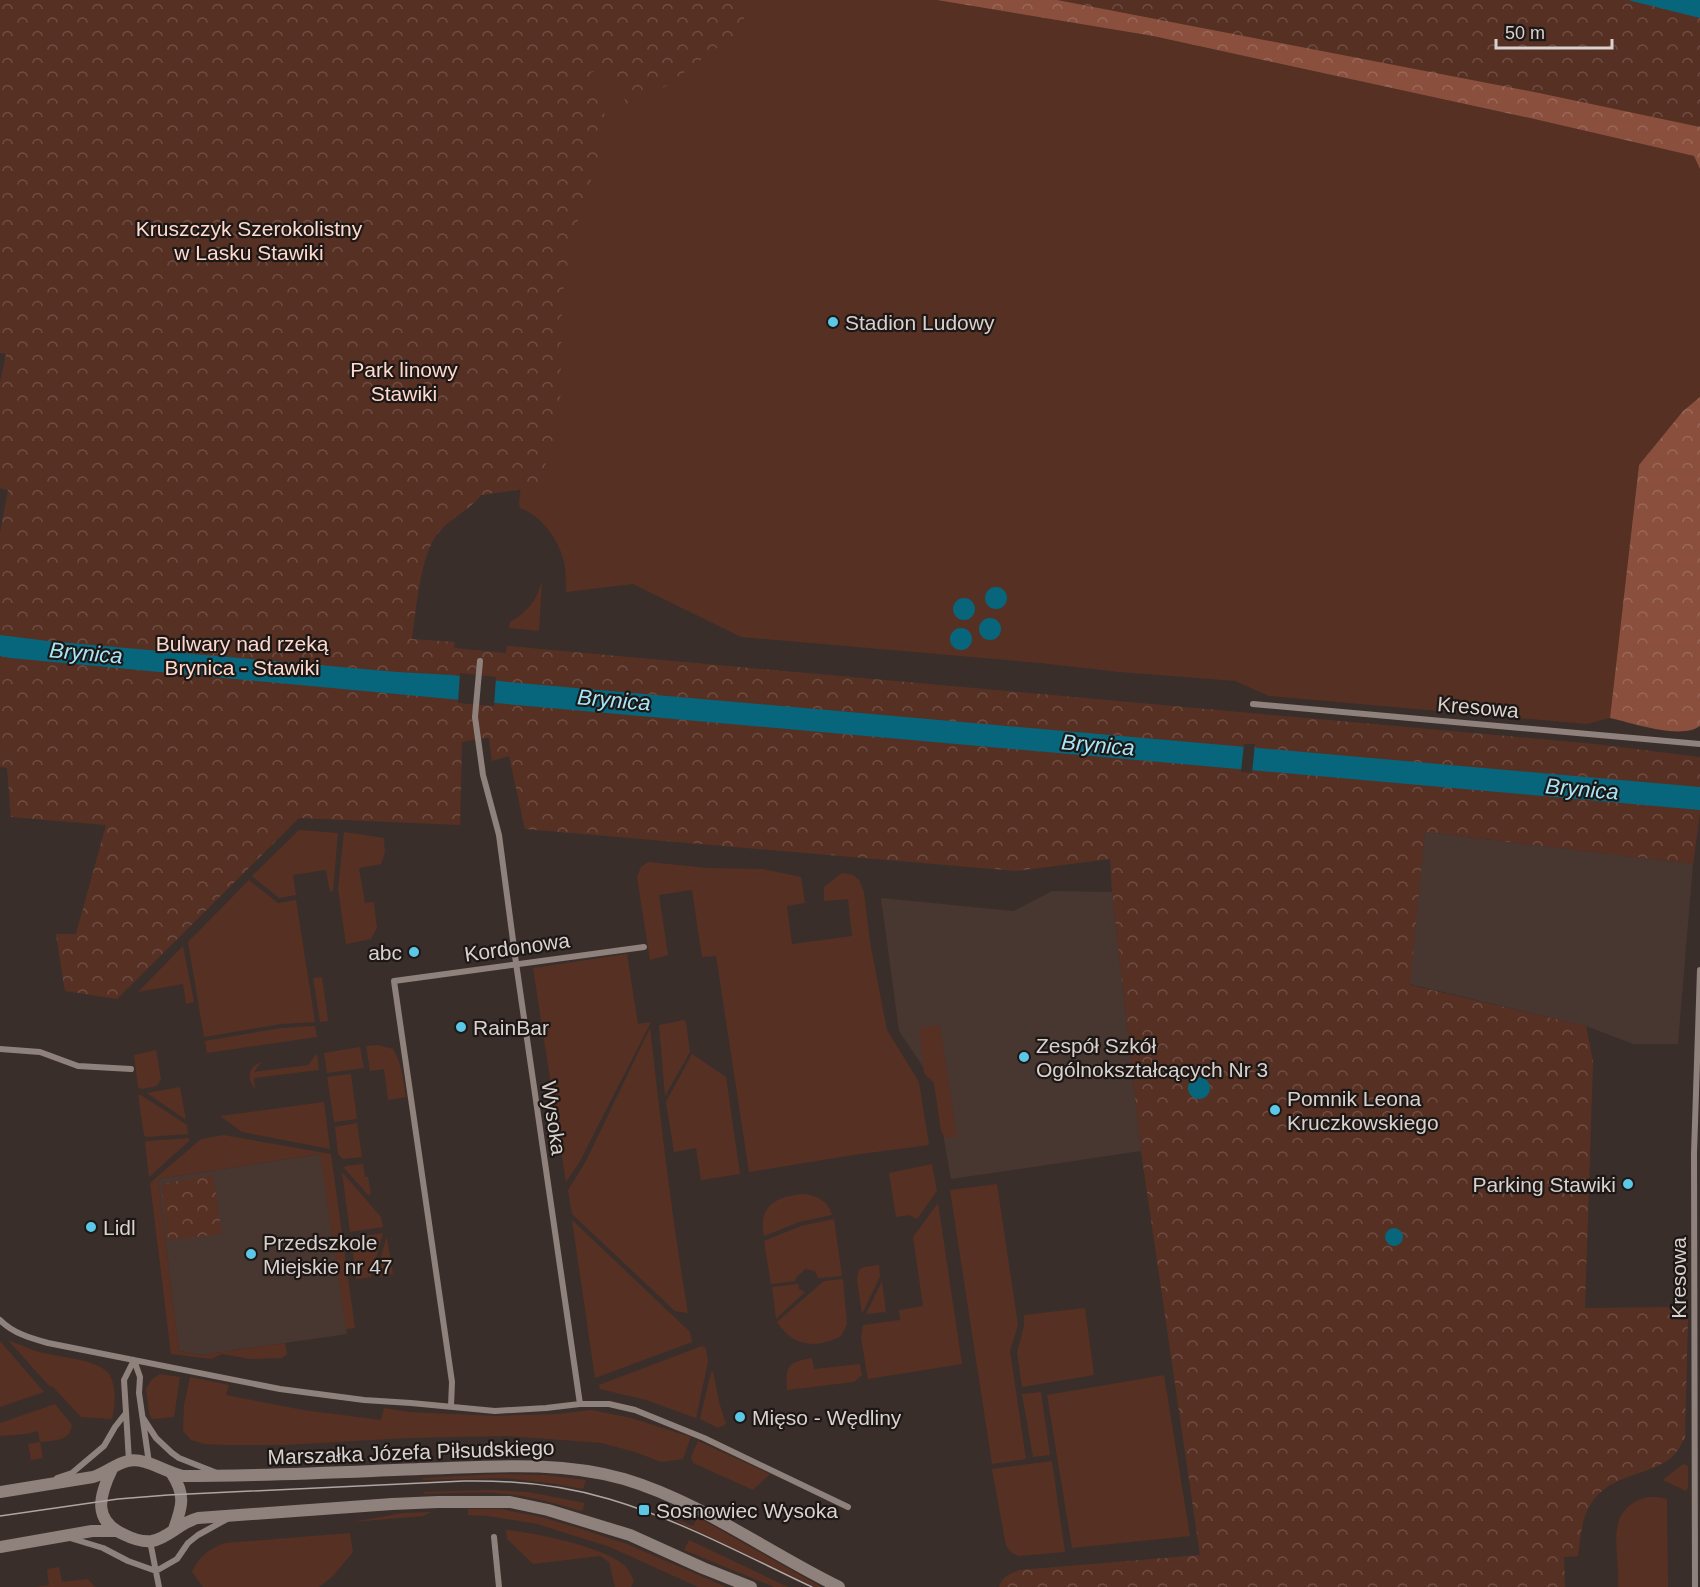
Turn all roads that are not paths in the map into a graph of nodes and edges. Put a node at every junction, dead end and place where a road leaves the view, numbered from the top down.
1 (480, 661) dead end
2 (1252, 704) dead end
3 (1700, 744) edge
4 (644, 947) dead end
5 (516, 963) junction
6 (1700, 970) edge
7 (1699, 1034) edge
8 (0, 1049) edge
9 (131, 1069) dead end
10 (0, 1320) edge
11 (134, 1360) junction
12 (580, 1404) junction
13 (451, 1406) junction
14 (126, 1412) junction
15 (143, 1417) junction
16 (129, 1461) junction
17 (149, 1463) junction
18 (112, 1469) junction
19 (172, 1474) junction
20 (223, 1476) junction
21 (35, 1486) junction
22 (0, 1492) edge
23 (848, 1506) dead end
24 (234, 1515) junction
25 (174, 1529) junction
26 (116, 1531) junction
27 (65, 1536) junction
28 (494, 1538) dead end
29 (150, 1541) junction
30 (0, 1547) edge
31 (156, 1571) junction
32 (159, 1587) edge
33 (499, 1587) edge
34 (751, 1587) edge
35 (839, 1587) edge
36 (1695, 1587) edge

1 - 5 street, Wysoka
2 - 3 street, Kresowa
4 - 5 street, Kordonowa
5 - 12 street, Wysoka
5 - 13 street, Kordonowa
6 - 7 street, Kresowa
7 - 36 street, Kresowa
8 - 9 street
10 - 11 street, Marszałka Józefa Piłsudskiego
11 - 13 street, Marszałka Józefa Piłsudskiego
11 - 14 street
11 - 15 street
12 - 13 street, Marszałka Józefa Piłsudskiego
12 - 23 street, Marszałka Józefa Piłsudskiego
14 - 16 street
14 - 21 street
15 - 17 street
15 - 20 street
16 - 17 main road
16 - 18 main road
17 - 19 main road
18 - 21 main road
18 - 26 main road
19 - 20 main road, Marszałka Józefa Piłsudskiego
19 - 25 main road
20 - 35 main road, Marszałka Józefa Piłsudskiego
21 - 22 main road
24 - 25 main road
24 - 31 street
24 - 34 main road
25 - 29 main road
26 - 27 main road
26 - 29 main road
27 - 30 main road
27 - 31 street
28 - 33 street
29 - 31 street
31 - 32 street

